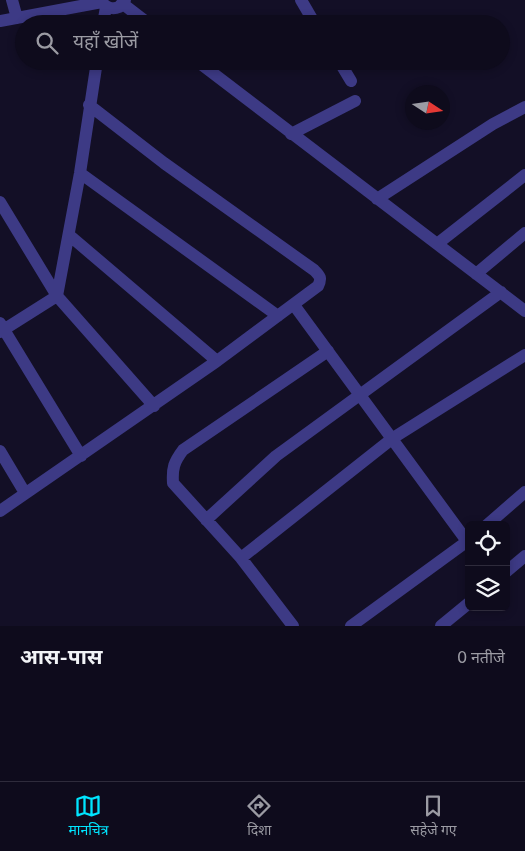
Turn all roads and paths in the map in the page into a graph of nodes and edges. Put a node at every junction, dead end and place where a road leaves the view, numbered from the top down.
1 (12, 0) edge
2 (301, 0) edge
3 (124, 2) edge
4 (103, 3) edge
5 (16, 15) edge
6 (34, 15) edge
7 (139, 15) edge
8 (310, 15) edge
9 (15, 18) edge
10 (0, 21) edge
11 (95, 70) edge
12 (209, 70) edge
13 (344, 70) edge
14 (351, 81) dead end
15 (355, 101) dead end
16 (89, 105) junction
17 (525, 107) edge
18 (291, 134) junction
19 (80, 173) junction
20 (525, 175) edge
21 (377, 199) junction
22 (0, 202) edge
23 (525, 233) edge
24 (69, 235) junction
25 (437, 244) junction
26 (476, 274) junction
27 (501, 292) junction
28 (57, 296) junction
29 (294, 305) junction
30 (525, 310) edge
31 (278, 316) junction
32 (1, 328) edge
33 (328, 351) junction
34 (525, 355) edge
35 (217, 361) junction
36 (361, 394) junction
37 (154, 406) junction
38 (393, 438) junction
39 (0, 451) edge
40 (81, 456) junction
41 (525, 492) edge
42 (25, 493) junction
43 (0, 512) edge
44 (206, 520) junction
45 (492, 521) edge
46 (465, 538) edge
47 (465, 544) edge
48 (525, 556) edge
49 (241, 558) junction
50 (510, 569) edge
51 (465, 606) edge
52 (293, 626) edge
53 (352, 626) edge
54 (441, 626) edge

1 - 5 street
2 - 8 street
3 - 4 street
3 - 7 street
4 - 6 street
9 - 10 street
11 - 16 street
12 - 18 street
13 - 14 street
15 - 18 street
16 - 19 street
16 - 29 street
17 - 21 street
18 - 21 street
19 - 24 street
19 - 31 street
20 - 25 street
21 - 25 street
22 - 28 street
23 - 26 street
24 - 28 street
24 - 35 street
25 - 26 street
26 - 27 street
27 - 30 street
27 - 36 street
28 - 32 street
28 - 37 street
29 - 31 street
29 - 33 street
31 - 35 street
32 - 40 street
33 - 36 street
33 - 44 street
34 - 38 street
35 - 37 street
36 - 38 street
36 - 44 street
37 - 40 street
38 - 46 street
38 - 49 street
39 - 42 street
40 - 42 street
41 - 45 street
42 - 43 street
44 - 49 street
47 - 53 street
48 - 50 street
49 - 52 street
51 - 54 street

